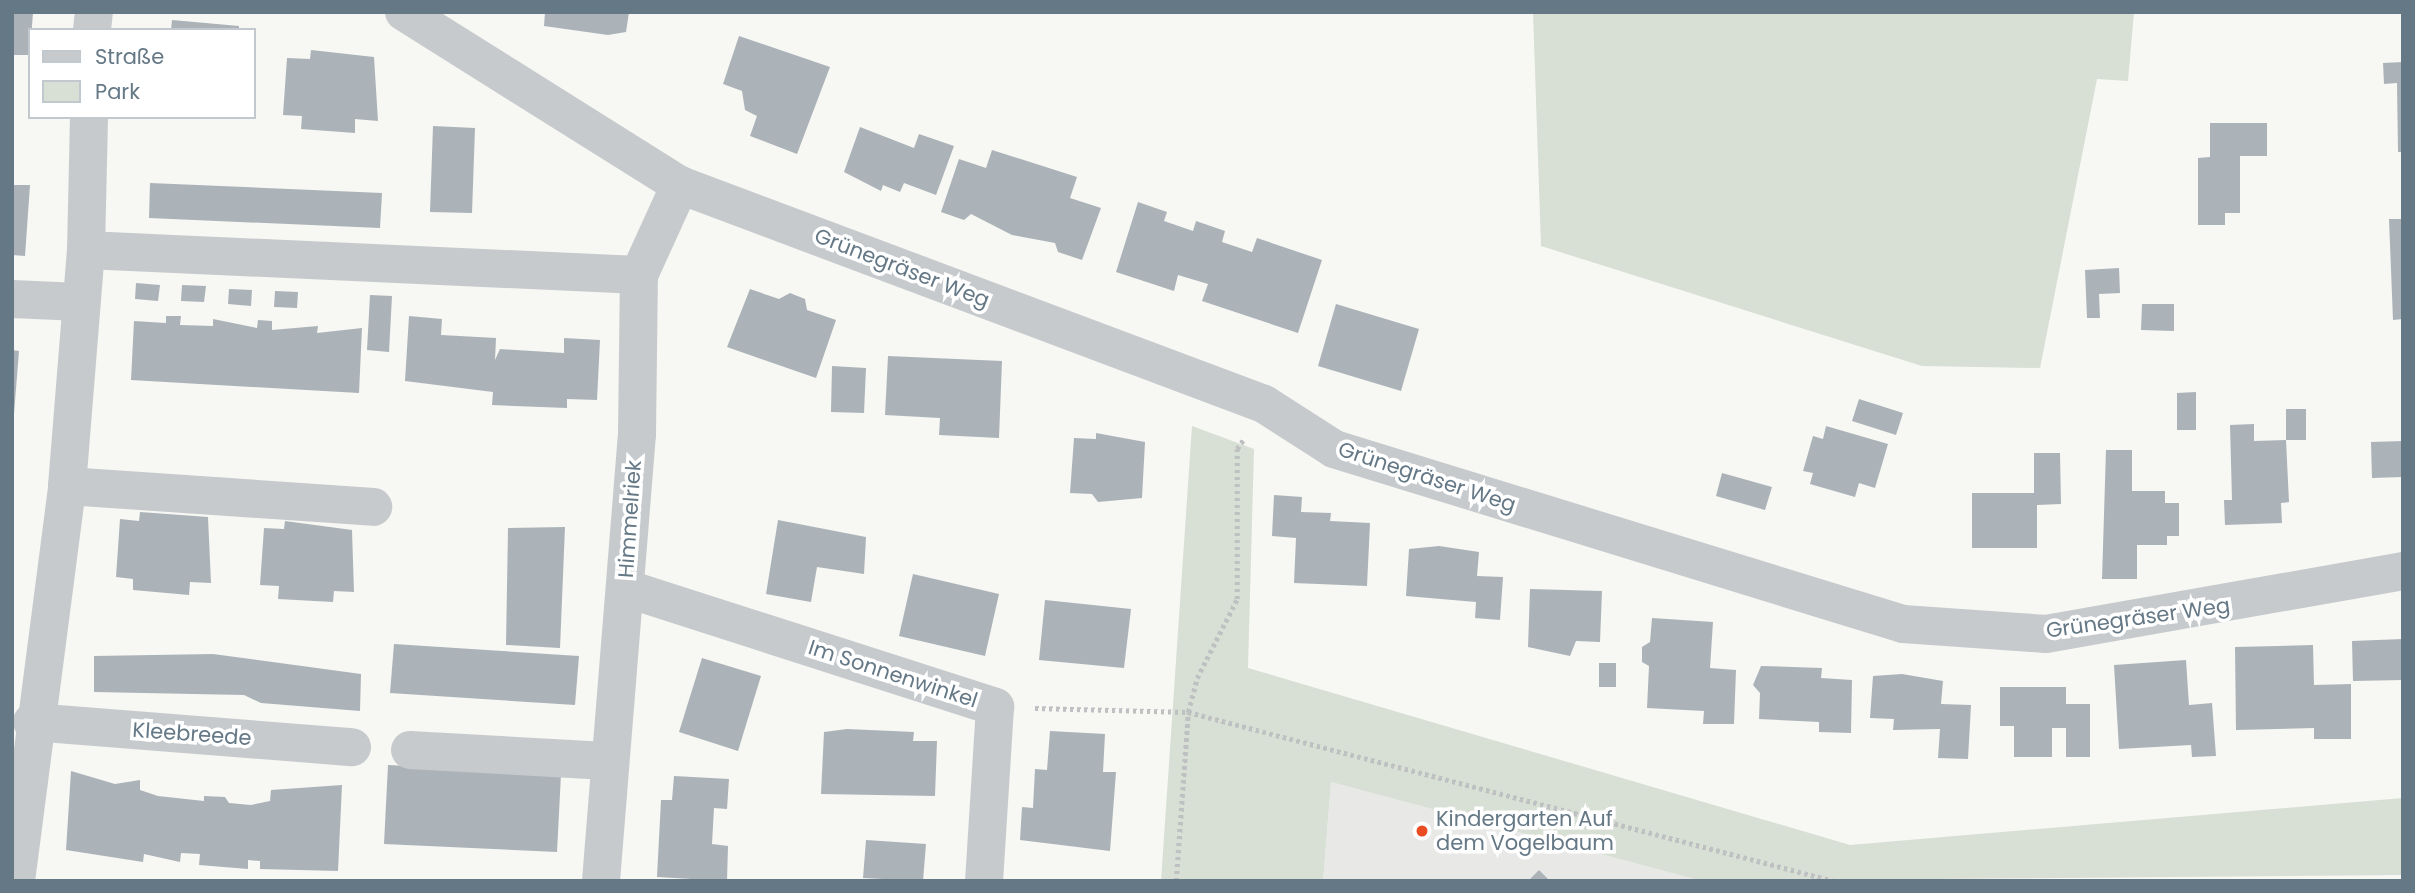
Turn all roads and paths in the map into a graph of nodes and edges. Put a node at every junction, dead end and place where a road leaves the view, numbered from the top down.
1 (404, 12) edge
2 (89, 119) edge
3 (680, 185) junction
4 (86, 250) junction
5 (639, 275) junction
6 (12, 299) edge
7 (80, 302) junction
8 (1264, 404) junction
9 (66, 486) junction
10 (373, 506) dead end
11 (2403, 571) edge
12 (625, 588) junction
13 (27, 676) edge
14 (995, 707) junction
15 (1188, 712) junction
16 (32, 722) junction
17 (352, 747) dead end
18 (410, 750) dead end
19 (607, 761) junction
20 (16, 881) edge
21 (601, 881) edge
22 (984, 881) edge
23 (1176, 881) edge
24 (1834, 881) edge

1 - 3 street, Grünegräser Weg
2 - 4 street
3 - 5 street, Himmelriek
3 - 8 street, Grünegräser Weg
4 - 5 street
4 - 7 street
5 - 12 street, Himmelriek
6 - 7 street
7 - 9 street
8 - 11 street, Grünegräser Weg
8 - 15 path
9 - 10 street
9 - 13 street
12 - 14 street, Im Sonnenwinkel
12 - 19 street, Himmelriek
13 - 16 street
14 - 15 path
14 - 22 street, Im Sonnenwinkel
15 - 23 path
15 - 24 path
16 - 17 street, Kleebreede
16 - 20 street
18 - 19 street
19 - 21 street, Himmelriek

